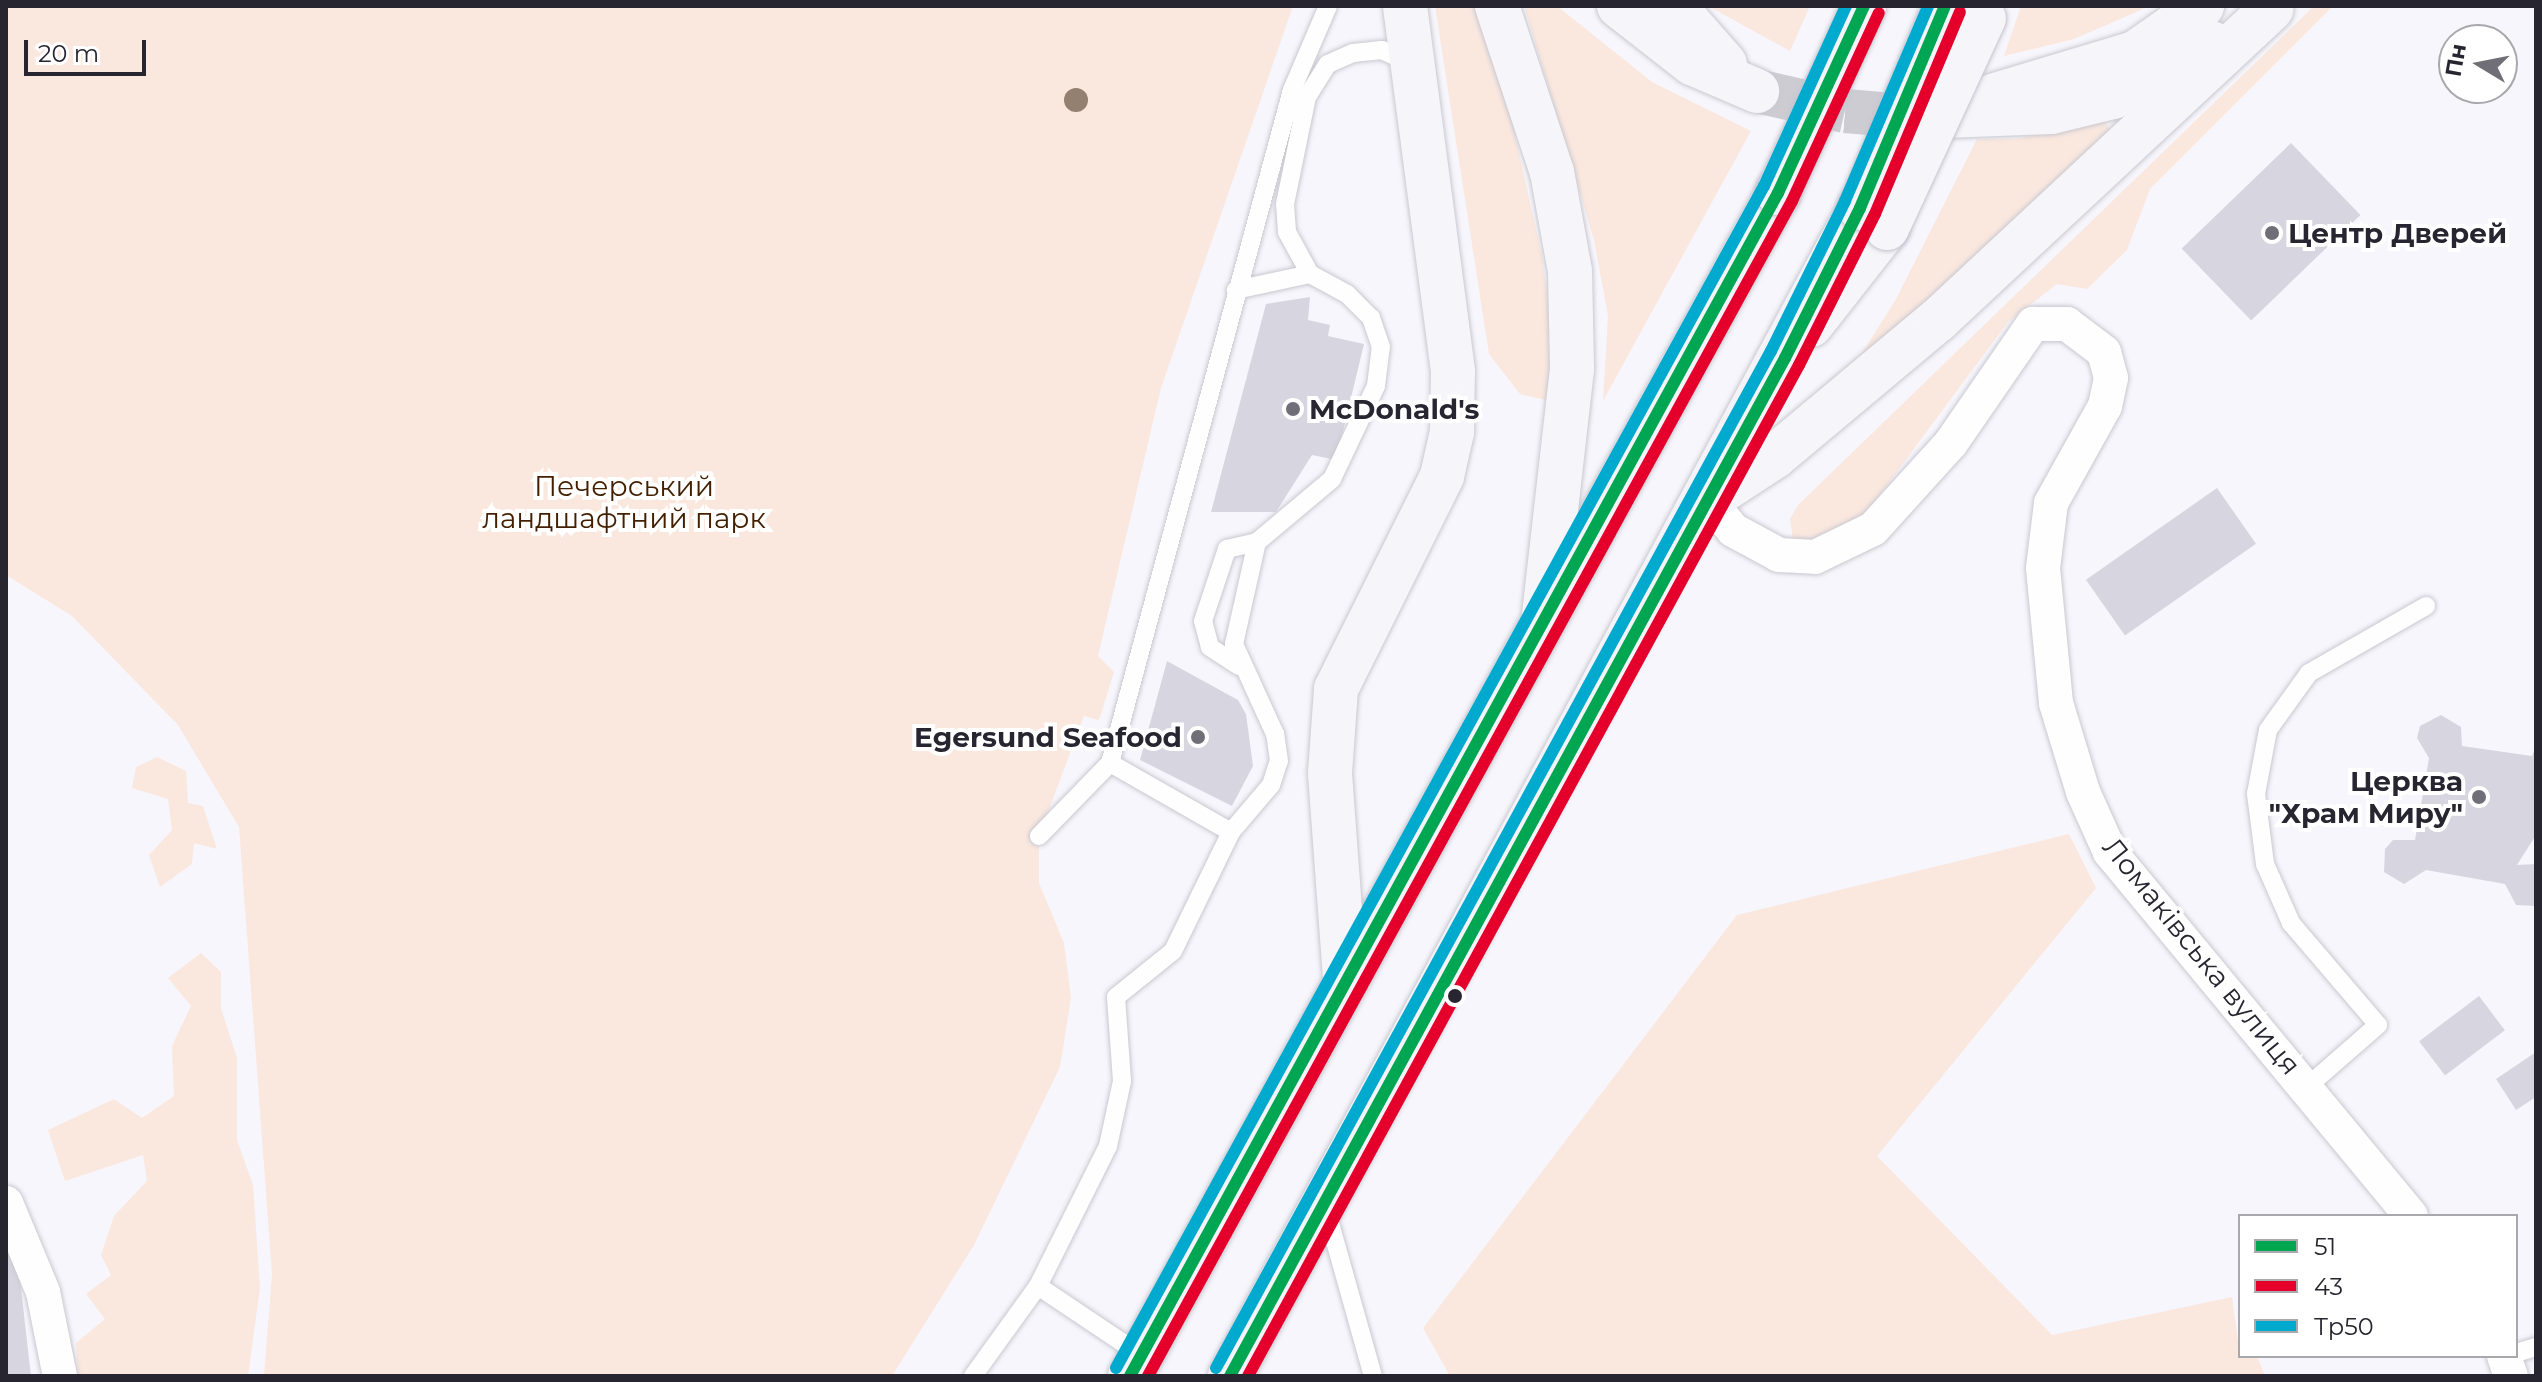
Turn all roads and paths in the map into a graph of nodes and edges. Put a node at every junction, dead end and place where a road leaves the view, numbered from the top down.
1 (1328, 6) edge
2 (1405, 6) edge
3 (1497, 6) edge
4 (1619, 6) edge
5 (1674, 6) edge
6 (1864, 6) edge
7 (2202, 6) edge
8 (2273, 7) edge
9 (1966, 9) edge
10 (1415, 68) junction
11 (1310, 274) junction
12 (1236, 290) junction
13 (1708, 500) junction
14 (1257, 542) junction
15 (2426, 606) dead end
16 (1544, 614) junction
17 (1239, 666) junction
18 (1110, 763) junction
19 (1231, 832) junction
20 (1039, 836) dead end
21 (1345, 978) junction
22 (2308, 1086) junction
23 (1323, 1200) junction
24 (6, 1203) edge
25 (2409, 1214) edge
26 (1038, 1286) junction
27 (1136, 1365) edge
28 (60, 1376) edge
29 (973, 1376) edge
30 (1230, 1376) edge
31 (1373, 1376) edge

1 - 12 lane
2 - 10 main road
3 - 16 main road
4 - 5 main road
6 - 16 highway, bridge
7 - 8 main road
8 - 13 main road
9 - 13 highway, bridge
10 - 11 lane
10 - 21 main road
11 - 12 lane
11 - 14 lane
12 - 18 lane
13 - 22 street, Ломаківська вулиця
13 - 23 highway
14 - 17 lane
14 - 17 lane
15 - 22 lane
16 - 21 highway
17 - 19 lane
18 - 19 lane
18 - 20 lane
19 - 26 lane
21 - 27 highway
22 - 25 street, Ломаківська вулиця
23 - 30 highway
23 - 31 lane
24 - 28 street
26 - 27 lane
26 - 29 lane

